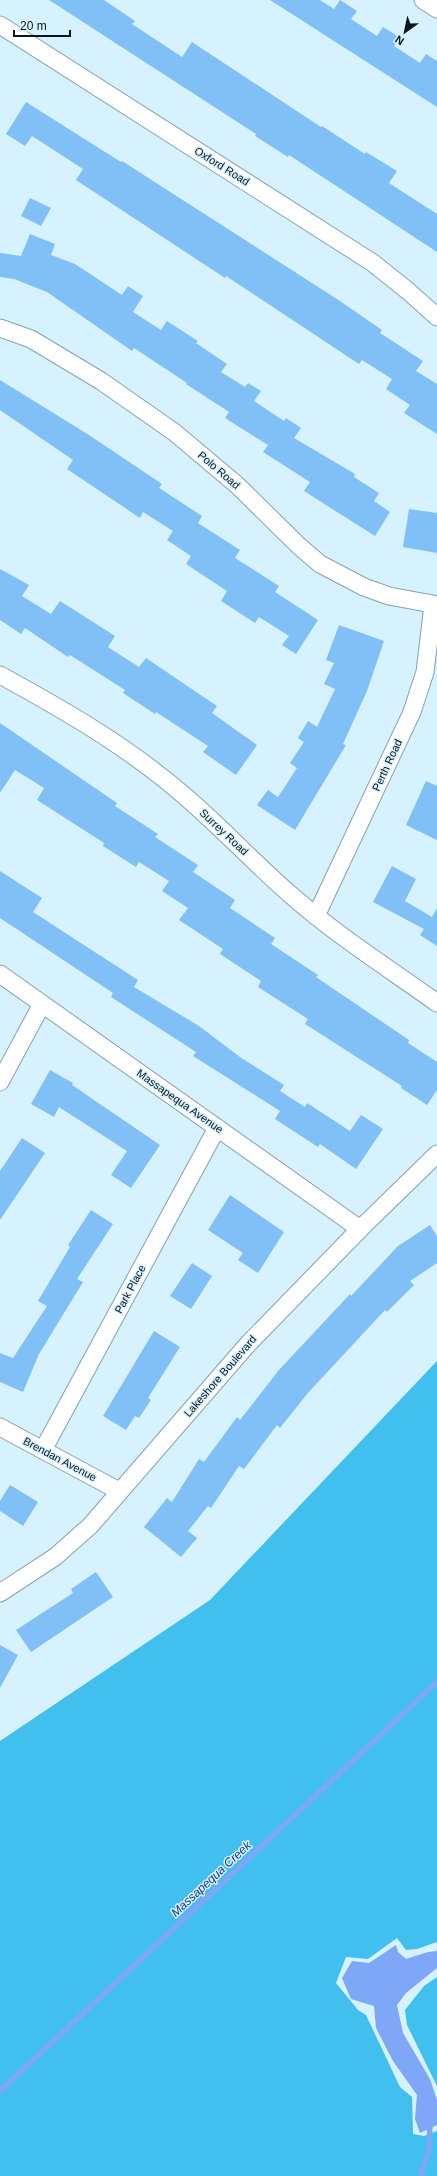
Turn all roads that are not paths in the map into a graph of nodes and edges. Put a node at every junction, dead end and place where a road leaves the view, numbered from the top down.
1 (423, 0) edge
2 (437, 9) edge
3 (0, 25) edge
4 (437, 317) edge
5 (0, 328) edge
6 (435, 605) edge
7 (0, 675) edge
8 (316, 916) junction
9 (0, 974) edge
10 (437, 1003) edge
11 (42, 1004) junction
12 (0, 1082) edge
13 (217, 1128) junction
14 (437, 1154) edge
15 (360, 1229) junction
16 (0, 1427) edge
17 (44, 1450) junction
18 (120, 1491) junction
19 (0, 1594) edge

1 - 2 street
3 - 4 street, Oxford Road
5 - 6 street, Polo Road
6 - 8 street, Perth Road
7 - 8 street, Surrey Road
8 - 10 street, Surrey Road
9 - 11 street, Massapequa Avenue
11 - 12 street
11 - 13 street, Massapequa Avenue
13 - 15 street, Massapequa Avenue
13 - 17 street, Park Place
14 - 15 street, Lakeshore Boulevard
15 - 18 street, Lakeshore Boulevard
16 - 17 street, Brendan Avenue
17 - 18 street, Brendan Avenue
18 - 19 street, Lakeshore Boulevard

